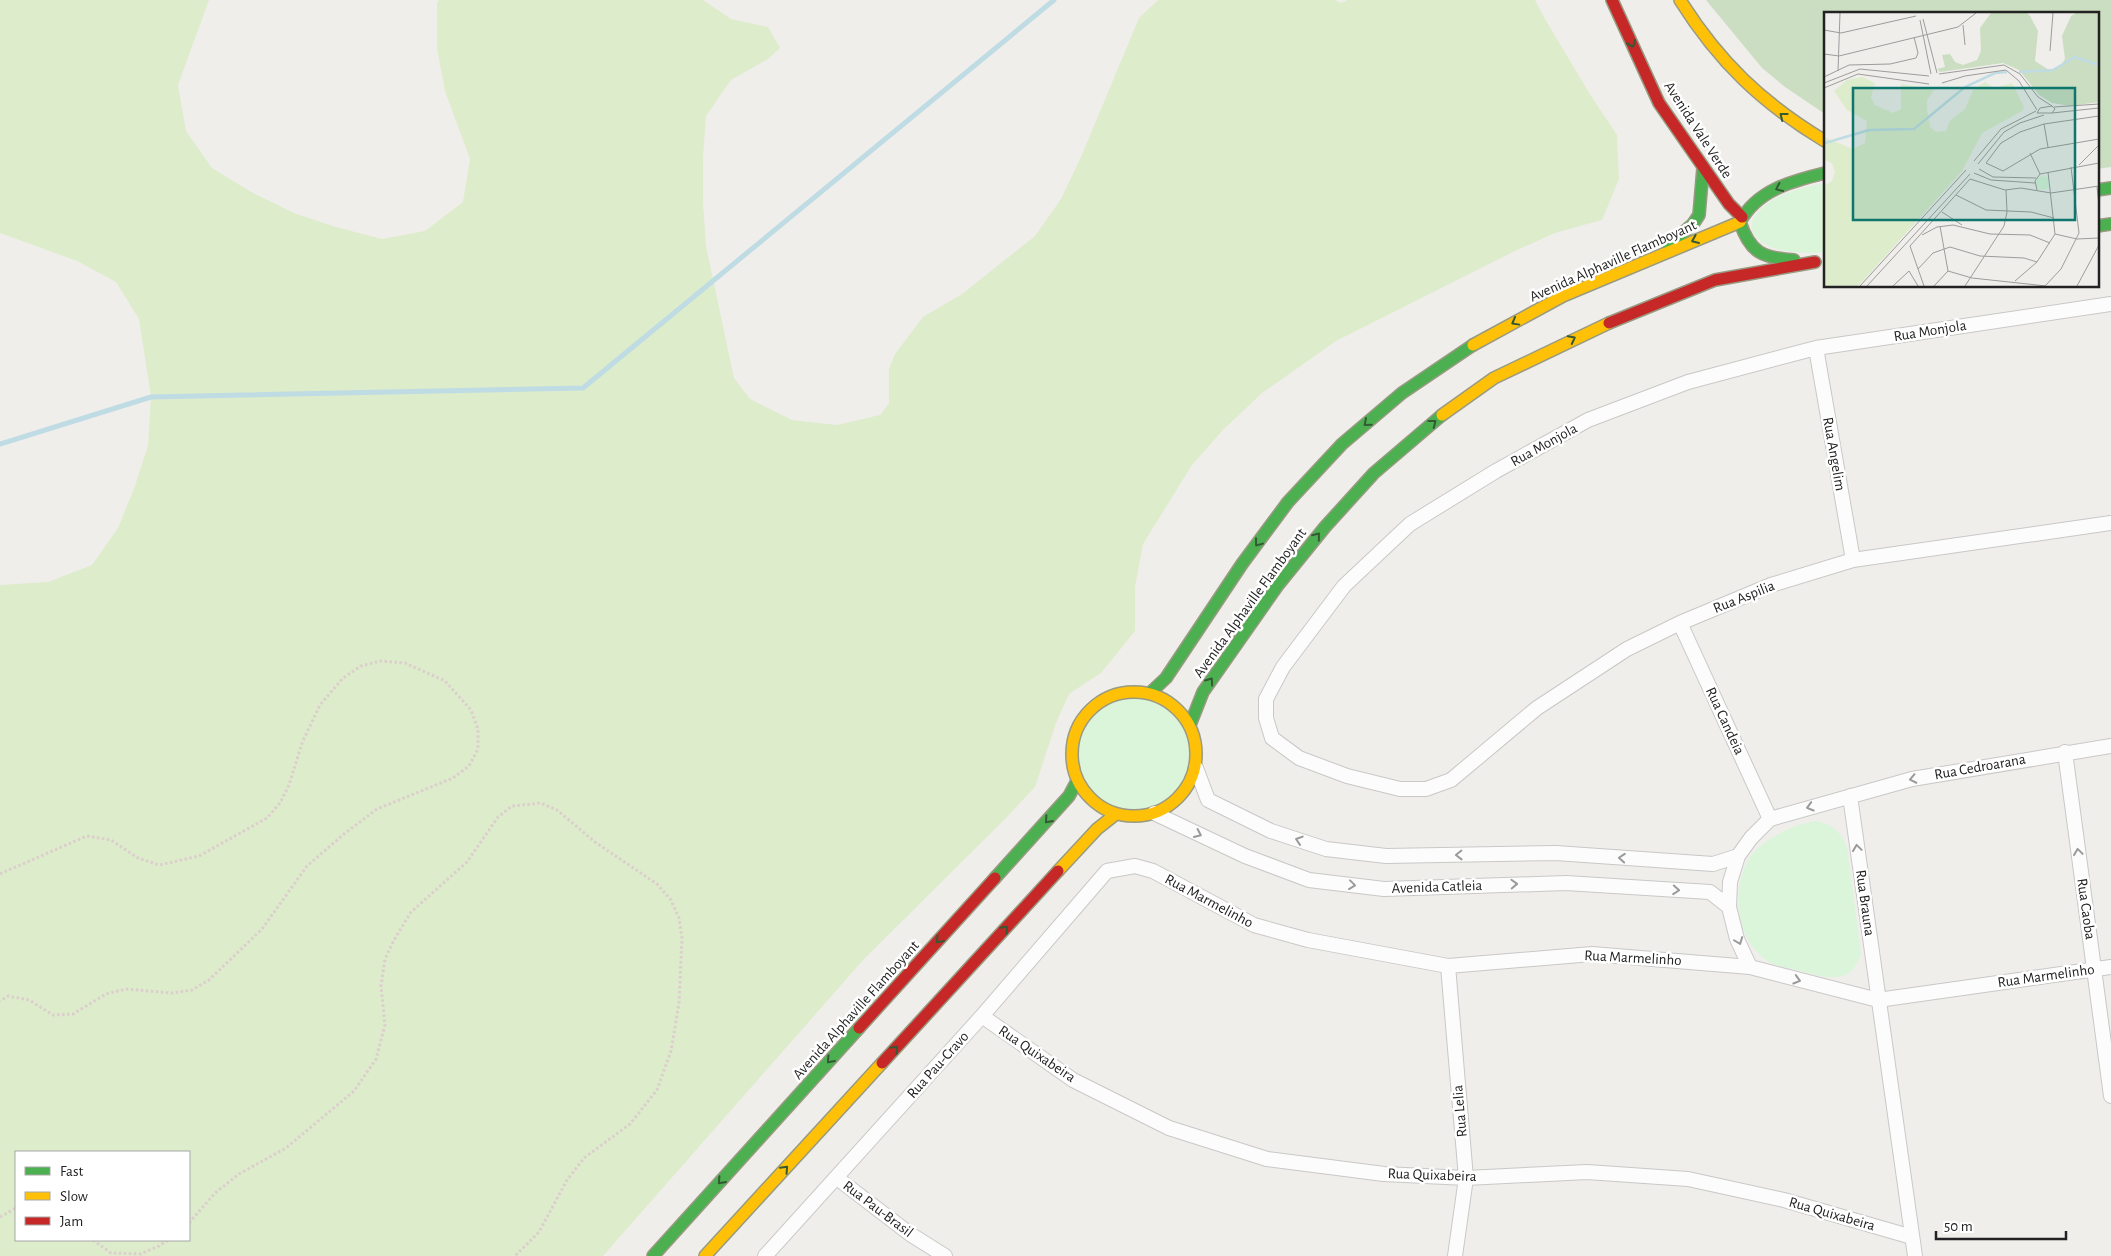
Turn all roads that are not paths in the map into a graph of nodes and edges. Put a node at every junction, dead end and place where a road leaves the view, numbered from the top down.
1 (1612, 0) edge
2 (1680, 0) edge
3 (1824, 140) edge
4 (1703, 168) junction
5 (1824, 173) edge
6 (2111, 188) edge
7 (2098, 190) edge
8 (1741, 220) junction
9 (2111, 224) edge
10 (2098, 226) edge
11 (1656, 257) junction
12 (1820, 262) edge
13 (2111, 304) edge
14 (1816, 348) junction
15 (2111, 523) edge
16 (1853, 560) junction
17 (1680, 623) junction
18 (1150, 694) junction
19 (1190, 725) junction
20 (2111, 746) edge
21 (2065, 752) junction
22 (1196, 768) junction
23 (1077, 781) junction
24 (1426, 790) joint
25 (1850, 796) junction
26 (1154, 813) junction
27 (1116, 814) junction
28 (1770, 819) junction
29 (1738, 856) junction
30 (1107, 870) joint
31 (1729, 907) junction
32 (1448, 966) junction
33 (1750, 966) junction
34 (2111, 967) edge
35 (2094, 970) junction
36 (1878, 1000) junction
37 (982, 1016) junction
38 (2111, 1096) edge
39 (837, 1178) junction
40 (1466, 1178) junction
41 (1912, 1237) junction
42 (653, 1256) edge
43 (704, 1256) edge
44 (765, 1256) edge
45 (945, 1256) edge
46 (1455, 1256) edge
47 (1915, 1256) edge

1 -> 4 street, Avenida Vale Verde
3 -> 2 street
4 - 8 street, Avenida Vale Verde
4 - 11 street
5 -> 8 street
6 - 7 street
8 -> 11 street, Avenida Alphaville Flamboyant
8 - 12 street, Avenida Vale Verde
9 - 10 street
11 -> 18 street, Avenida Alphaville Flamboyant
19 -> 12 street, Avenida Alphaville Flamboyant
13 - 14 street, Rua Monjola
14 - 16 street, Rua Angelim
14 - 24 street, Rua Monjola
15 - 16 street, Rua Aspilia
16 - 17 street, Rua Aspilia
17 - 24 street, Rua Aspilia
17 - 28 street, Rua Candeia
18 - 19 street
18 - 23 street
19 - 22 street
20 - 21 street, Rua Cedroarana
21 -> 25 street, Rua Cedroarana
35 -> 21 street, Rua Caoba
22 - 26 street
29 -> 22 street, Avenida Catleia
23 - 27 street
23 -> 42 street, Avenida Alphaville Flamboyant
25 -> 28 street
36 -> 25 street, Rua Brauna
26 - 27 street
26 -> 31 street, Avenida Catleia
43 -> 27 street
28 - 29 street
29 - 31 street
30 - 32 street, Rua Marmelinho
30 - 37 street, Rua Pau-Cravo
31 -> 33 street
32 - 33 street, Rua Marmelinho
32 - 40 street, Rua Lelia
33 -> 36 street, Rua Marmelinho
34 - 35 street, Rua Marmelinho
35 - 36 street, Rua Marmelinho
35 - 38 street, Rua Caoba
36 - 41 street, Rua Brauna
37 - 39 street, Rua Pau-Cravo
37 - 40 street, Rua Quixabeira
39 - 44 street, Rua Pau-Cravo
39 - 45 street, Rua Pau-Brasil
40 - 41 street, Rua Quixabeira
40 - 46 street, Rua Lelia
41 - 47 street, Rua Brauna

